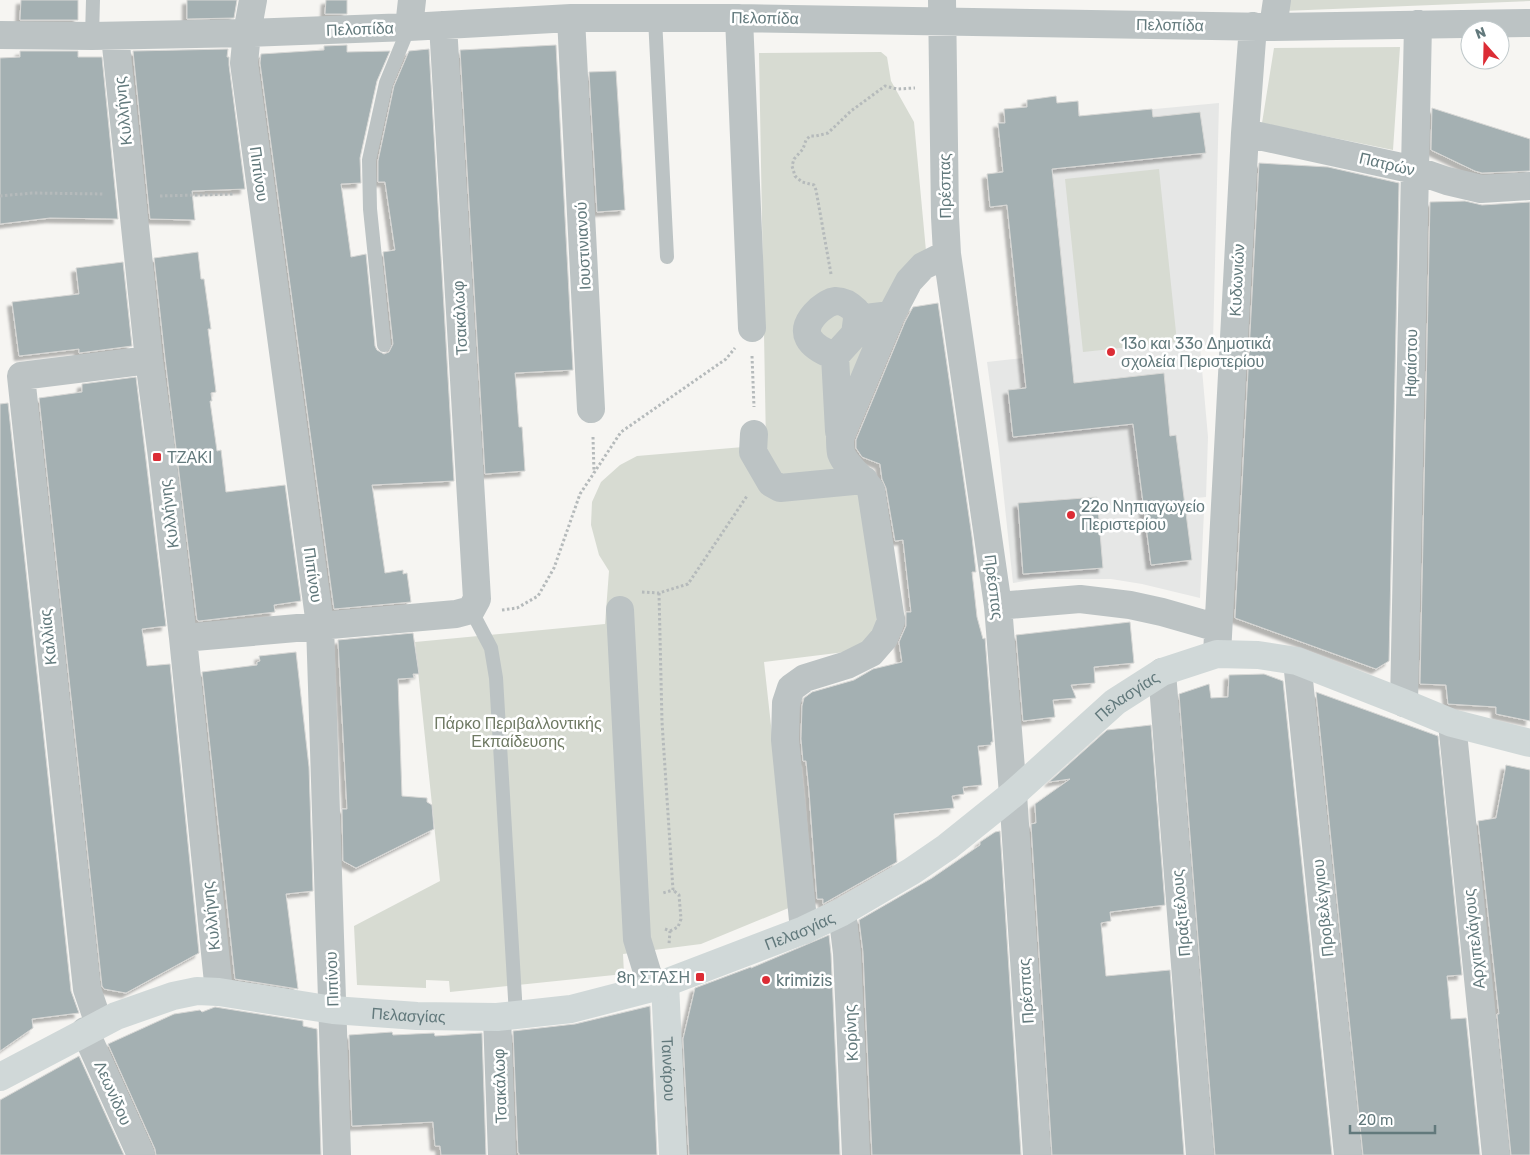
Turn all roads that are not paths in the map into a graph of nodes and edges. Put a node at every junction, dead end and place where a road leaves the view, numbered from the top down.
1 (93, 0) edge
2 (253, 0) edge
3 (412, 0) edge
4 (1277, 0) edge
5 (943, 11) edge
6 (571, 18) junction
7 (655, 18) junction
8 (739, 18) junction
9 (443, 24) junction
10 (1418, 24) junction
11 (1530, 24) edge
12 (1263, 26) junction
13 (409, 27) junction
14 (247, 33) junction
15 (0, 35) edge
16 (103, 36) junction
17 (1245, 133) junction
18 (1415, 170) junction
19 (1530, 186) edge
20 (948, 254) junction
21 (667, 257) dead end
22 (891, 315) junction
23 (857, 319) junction
24 (752, 328) road end
25 (384, 345) dead end
26 (835, 356) junction
27 (149, 360) junction
28 (591, 409) road end
29 (754, 434) road end
30 (840, 437) junction
31 (864, 480) junction
32 (628, 600) road end
33 (998, 606) junction
34 (471, 610) junction
35 (320, 625) junction
36 (1218, 628) junction
37 (183, 638) junction
38 (1217, 654) junction
39 (1297, 661) junction
40 (1162, 672) junction
41 (1404, 702) junction
42 (1452, 723) junction
43 (1530, 743) edge
44 (1013, 794) junction
45 (842, 912) junction
46 (804, 930) junction
47 (659, 986) junction
48 (219, 992) junction
49 (333, 1010) junction
50 (506, 1016) junction
51 (92, 1028) junction
52 (0, 1077) edge
53 (140, 1155) edge
54 (337, 1155) edge
55 (502, 1155) edge
56 (672, 1155) edge
57 (856, 1155) edge
58 (1037, 1155) edge
59 (1200, 1155) edge
60 (1348, 1155) edge
61 (1496, 1155) edge

1 - 16 lane
2 - 14 street, Πιπίνου
3 - 13 street
4 - 12 street, Κυδωνιών
5 - 8 street, Πελοπίδα
5 - 12 street, Πελοπίδα
5 - 20 street, Πρέσπας
6 - 7 street, Πελοπίδα
6 - 9 street, Πελοπίδα
6 - 28 street, Ιουστινιανού
7 - 8 street, Πελοπίδα
7 - 21 lane
8 - 24 street
9 - 13 street, Πελοπίδα
9 - 34 street, Τσακάλωφ
10 - 11 street, Πελοπίδα
10 - 12 street, Πελοπίδα
10 - 18 street, Ηφαίστου
12 - 17 street, Κυδωνιών
13 - 14 street, Πελοπίδα
13 - 25 lane
14 - 16 street, Πελοπίδα
14 - 35 street, Πιπίνου
15 - 16 street, Πελοπίδα
16 - 27 street, Κυλλήνης
17 - 18 street, Πατρών
17 - 36 street, Κυδωνιών
18 - 19 street, Πατρών
18 - 41 street, Ηφαίστου
20 - 22 street
20 - 33 street, Πρέσπας
22 - 23 street
22 - 30 street
23 - 26 street
23 - 26 street
26 - 30 street
27 - 37 street, Κυλλήνης
27 - 51 street, Καλλίας
29 - 31 street
30 - 31 street
31 - 46 street
32 - 47 street
33 - 36 street
33 - 44 street, Πρέσπας
34 - 35 street
34 - 50 lane
35 - 37 street
35 - 49 street, Πιπίνου
36 - 38 street, Κυδωνιών
37 - 48 street, Κυλλήνης
38 - 39 street, Πελασγίας
38 - 40 street, Πελασγίας
39 - 41 street, Πελασγίας
39 - 60 street, Προβελέγγιου
40 - 44 street, Πελασγίας
40 - 59 street, Πραξιτέλους
41 - 42 street, Πελασγίας
42 - 43 street, Πελασγίας
42 - 61 street, Αρχιπελάγους
44 - 45 street, Πελασγίας
44 - 58 street, Πρέσπας
45 - 46 street, Πελασγίας
45 - 57 street, Κορίνης
46 - 47 street, Πελασγίας
47 - 50 street, Πελασγίας
47 - 56 street, Ταινάρου
48 - 49 street, Πελασγίας
48 - 51 street, Πελασγίας
49 - 50 street, Πελασγίας
49 - 54 street, Πιπίνου
50 - 55 street, Τσακάλωφ
51 - 52 street, Πελασγίας
51 - 53 street, Λεωνίδου

